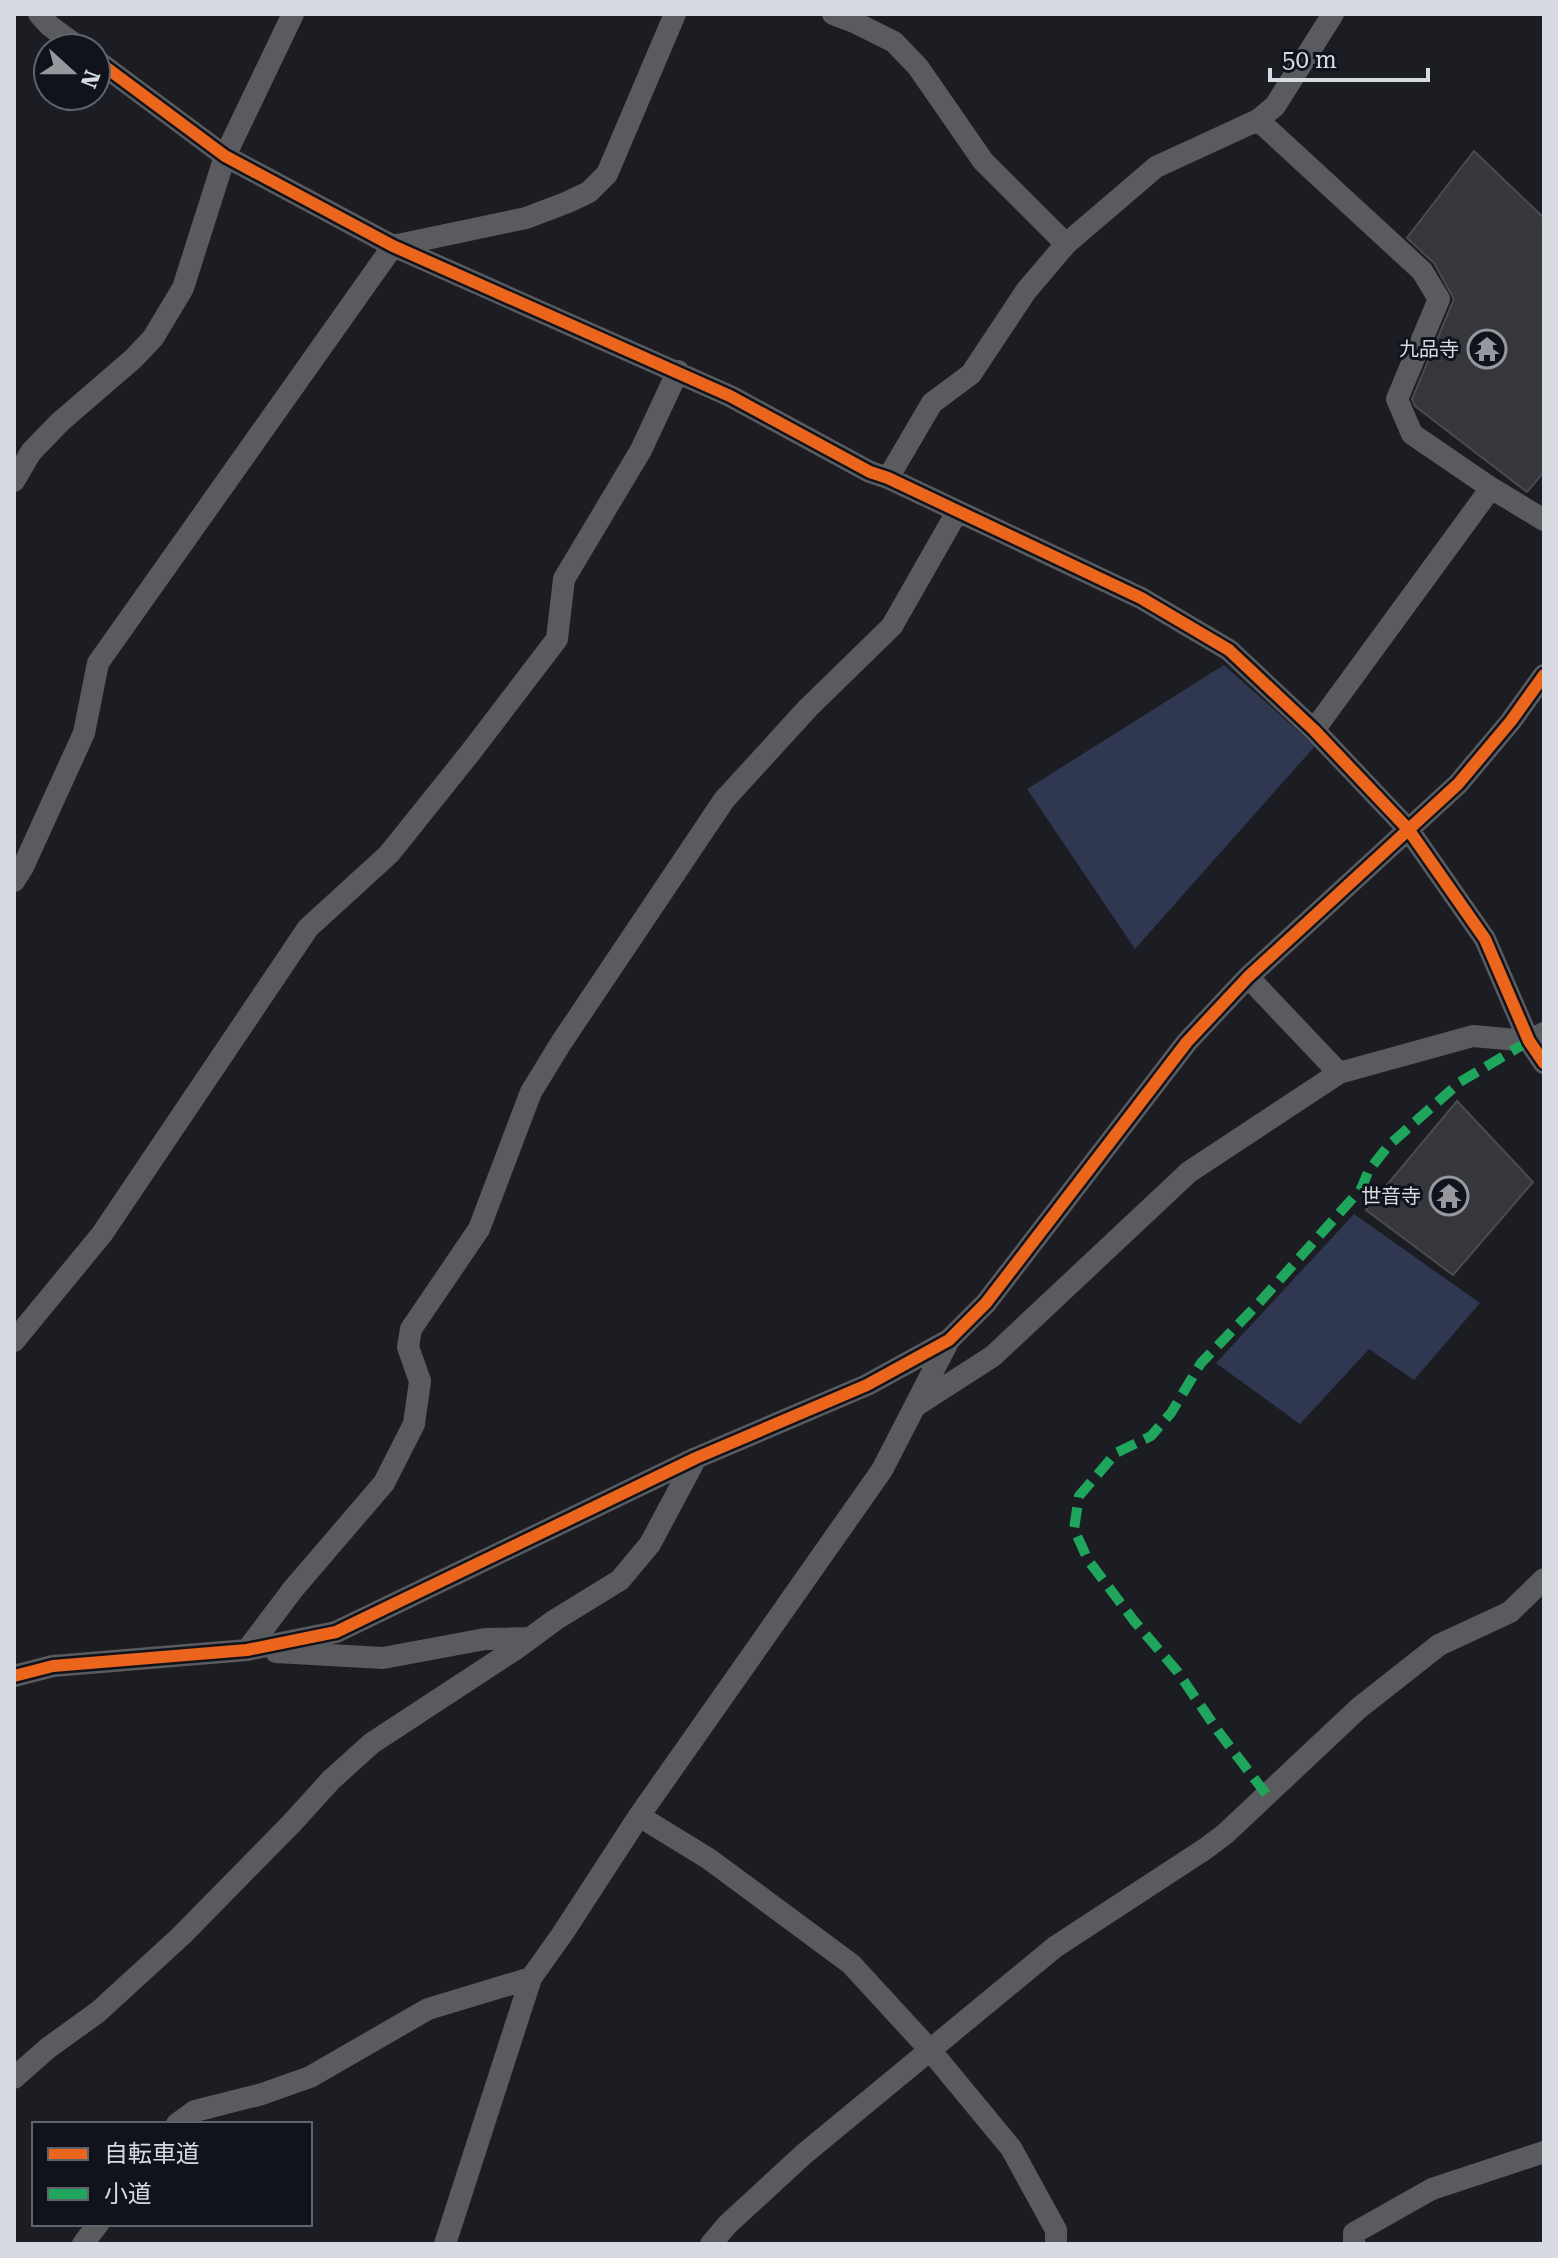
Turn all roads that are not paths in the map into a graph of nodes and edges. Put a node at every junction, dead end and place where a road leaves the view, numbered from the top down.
1 (39, 14) edge
2 (293, 14) edge
3 (675, 14) edge
4 (833, 14) edge
5 (1333, 14) edge
6 (58, 32) edge
7 (112, 72) edge
8 (1258, 120) junction
9 (225, 156) junction
10 (1066, 244) junction
11 (393, 246) junction
12 (678, 371) junction
13 (888, 478) junction
14 (14, 481) edge
15 (1491, 488) junction
16 (957, 512) junction
17 (1544, 520) edge
18 (1544, 675) edge
19 (1314, 730) junction
20 (1408, 829) junction
21 (14, 881) edge
22 (1248, 977) junction
23 (1536, 1037) edge
24 (1544, 1063) edge
25 (1339, 1073) junction
26 (949, 1340) junction
27 (14, 1341) edge
28 (915, 1406) junction
29 (696, 1458) junction
30 (1544, 1579) edge
31 (529, 1638) junction
32 (247, 1650) junction
33 (14, 1676) edge
34 (639, 1816) junction
35 (531, 1978) junction
36 (930, 2050) junction
37 (14, 2078) edge
38 (180, 2122) edge
39 (1544, 2152) edge
40 (96, 2226) edge
41 (83, 2244) edge
42 (445, 2244) edge
43 (711, 2244) edge
44 (1056, 2244) edge
45 (1354, 2244) edge

1 - 6 street
2 - 9 street
3 - 11 street
4 - 10 street
5 - 8 street
7 - 9 street
8 - 10 street
8 - 15 street
9 - 11 street
9 - 14 street
10 - 13 street
11 - 12 street
11 - 21 street
12 - 13 street
12 - 27 street
13 - 16 street
15 - 17 street
15 - 19 street
16 - 19 street
16 - 32 street
18 - 20 street
19 - 20 street
20 - 22 street
20 - 23 street
22 - 25 street
22 - 26 street
23 - 24 street
23 - 25 street
25 - 28 street
26 - 28 street
26 - 29 street
28 - 34 street
29 - 31 street
29 - 32 street
30 - 36 street
31 - 32 street
31 - 37 street
32 - 33 street
34 - 35 street
34 - 36 street
35 - 38 street
35 - 42 street
36 - 43 street
36 - 44 street
39 - 45 street
40 - 41 street

